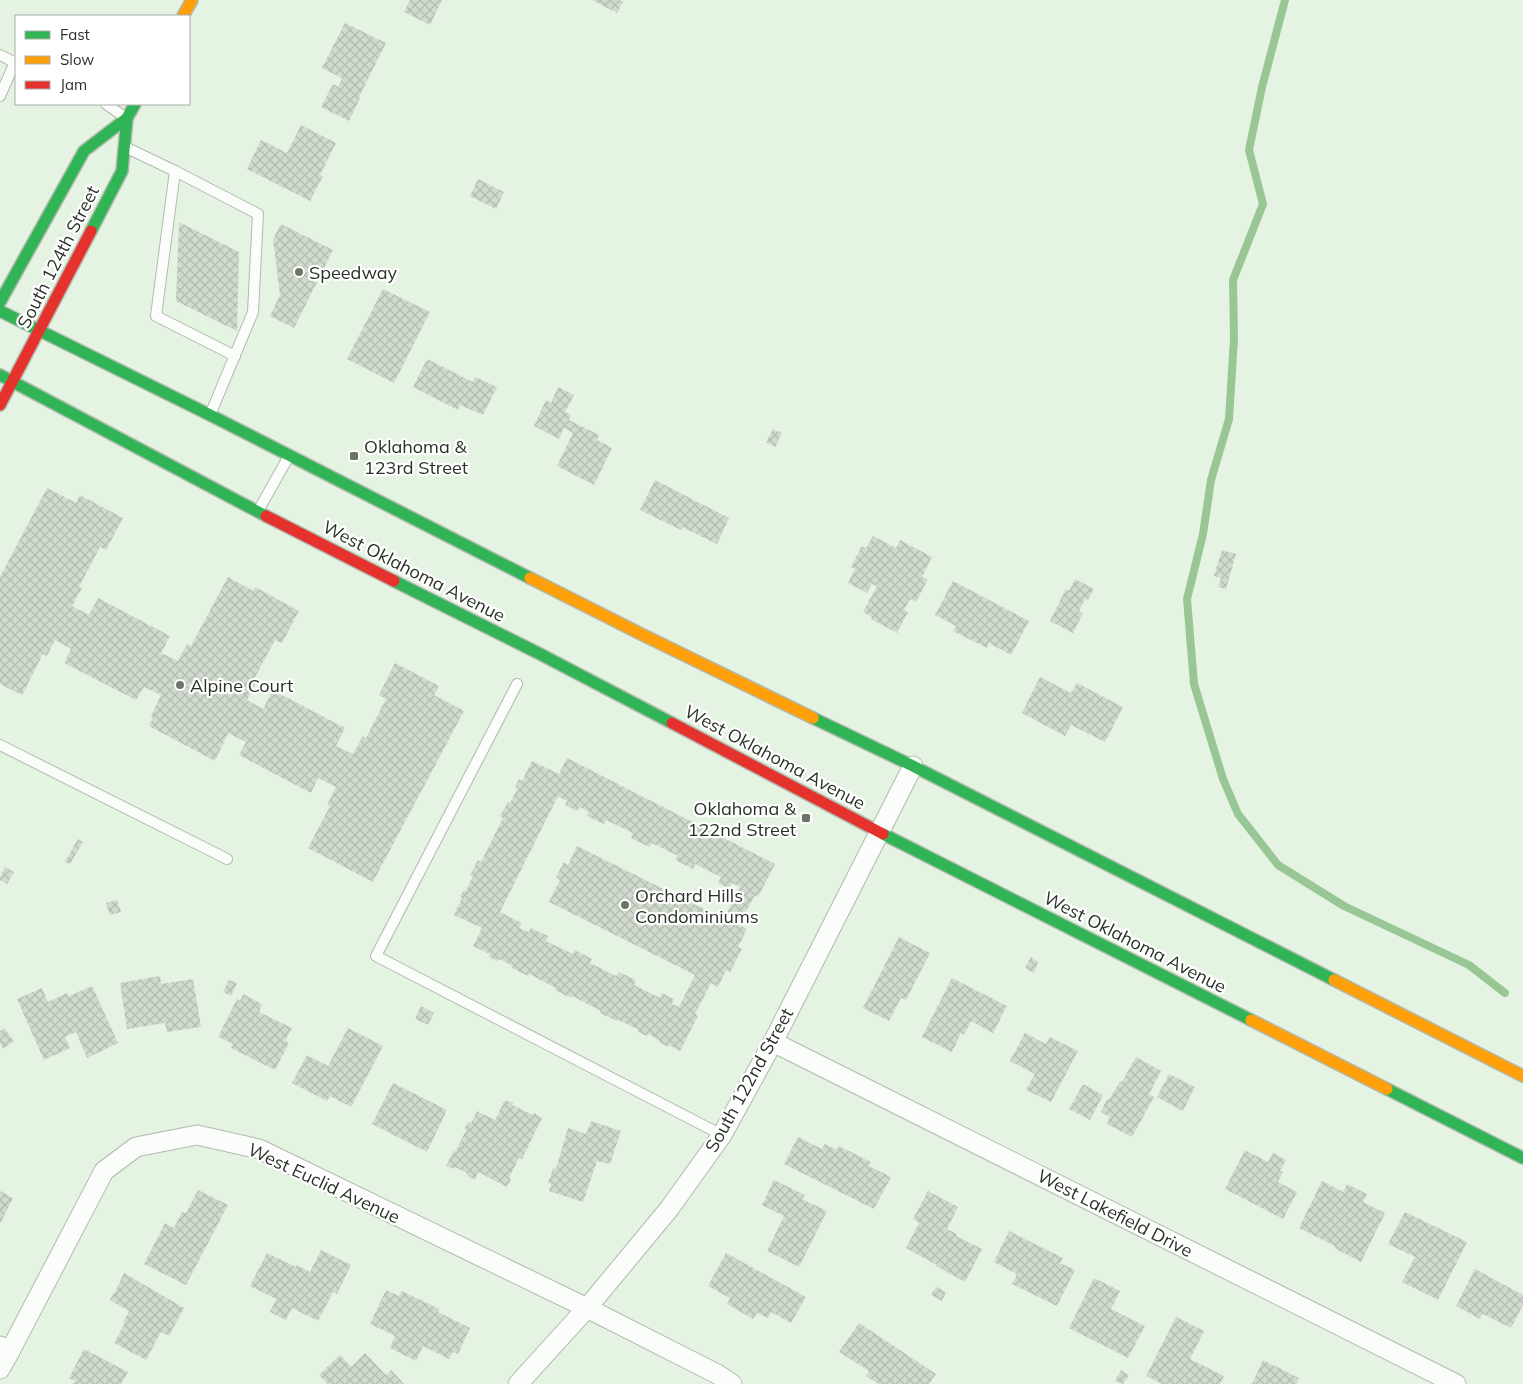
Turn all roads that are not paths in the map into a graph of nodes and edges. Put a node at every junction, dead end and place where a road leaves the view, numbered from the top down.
1 (192, 0) edge
2 (184, 15) edge
3 (0, 55) edge
4 (15, 62) edge
5 (15, 65) edge
6 (0, 96) edge
7 (108, 105) edge
8 (134, 105) edge
9 (127, 118) junction
10 (124, 147) junction
11 (175, 171) junction
12 (0, 302) edge
13 (0, 311) edge
14 (40, 331) junction
15 (234, 356) junction
16 (0, 375) edge
17 (12, 381) junction
18 (0, 405) edge
19 (210, 415) junction
20 (289, 455) junction
21 (258, 512) junction
22 (517, 684) dead end
23 (0, 744) edge
24 (913, 766) junction
25 (880, 832) junction
26 (227, 858) dead end
27 (773, 1042) junction
28 (1523, 1076) edge
29 (722, 1134) junction
30 (1523, 1158) edge
31 (588, 1308) junction
32 (4, 1349) edge
33 (0, 1370) edge
34 (518, 1384) edge
35 (732, 1384) edge
36 (1456, 1384) edge

1 - 2 main road
3 - 4 lane
5 - 6 lane
7 - 9 lane
8 - 9 main road, South 124th Street
9 - 10 main road, South 124th Street
9 - 12 main road, South 124th Street
10 - 11 lane
10 - 14 main road, South 124th Street
11 - 15 lane
11 - 15 lane
13 - 14 main road
14 - 17 main road, South 124th Street
14 - 19 main road
15 - 19 lane
16 - 17 main road, West Oklahoma Avenue
17 - 18 main road, South 124th Street
17 - 21 main road, West Oklahoma Avenue
19 - 20 main road
20 - 21 lane
20 - 24 main road
21 - 25 main road, West Oklahoma Avenue
22 - 29 lane
23 - 26 lane
24 - 25 street, South 122nd Street
24 - 28 main road
25 - 27 street, South 122nd Street
25 - 30 main road, West Oklahoma Avenue
27 - 29 street, South 122nd Street
27 - 36 street, West Lakefield Drive
29 - 31 street, South 122nd Street
31 - 32 street, West Euclid Avenue
31 - 34 street, South 122nd Street
31 - 35 street, West Euclid Avenue
32 - 33 street, West Euclid Avenue

